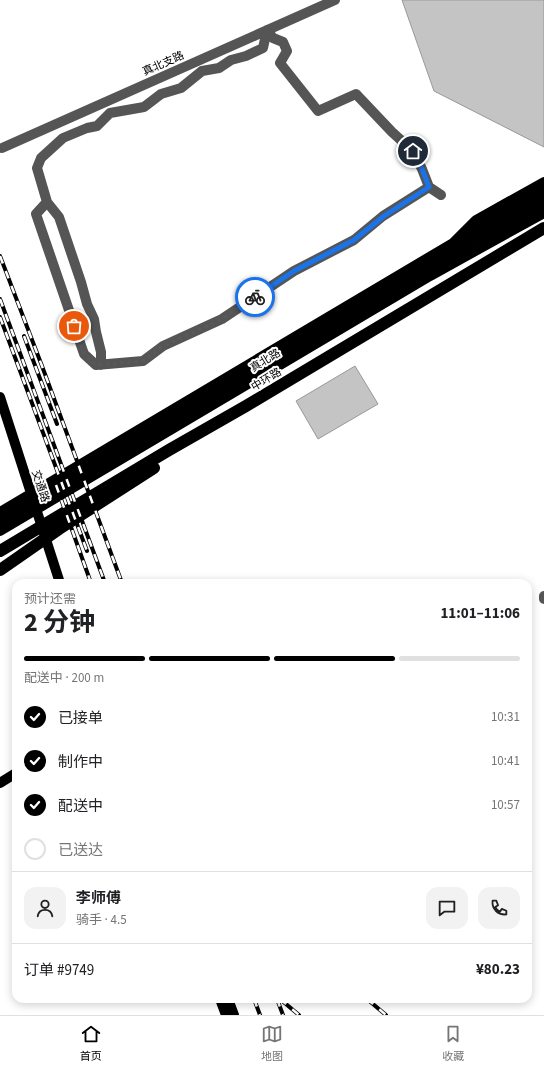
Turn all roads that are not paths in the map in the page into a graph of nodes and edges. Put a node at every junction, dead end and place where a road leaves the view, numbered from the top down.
1 (335, 0) edge
2 (267, 30) junction
3 (2, 148) dead end
4 (544, 182) edge
5 (429, 187) junction
6 (544, 193) edge
7 (440, 195) dead end
8 (47, 202) junction
9 (544, 202) edge
10 (544, 213) edge
11 (544, 229) edge
12 (498, 238) junction
13 (470, 242) junction
14 (453, 243) junction
15 (101, 365) junction
16 (0, 397) edge
17 (246, 406) junction
18 (0, 512) edge
19 (0, 522) edge
20 (0, 531) edge
21 (0, 551) edge
22 (0, 570) edge
23 (59, 579) edge
24 (12, 776) edge
25 (0, 783) edge
26 (222, 1003) edge
27 (230, 1003) edge
28 (226, 1015) edge
29 (234, 1015) edge

1 - 2 street, 真北支路
2 - 3 street, 真北支路
2 - 5 street
2 - 8 street
4 - 14 main road, 真北路
5 - 7 street
5 - 15 street
6 - 13 highway
6 - 14 main road, 真北路
8 - 15 street
8 - 15 street
9 - 13 highway, 中环路
10 - 12 main road, 真北路
11 - 12 main road
11 - 17 highway, 中环路
12 - 20 main road, 真北路
13 - 19 highway, 中环路
14 - 18 main road, 真北路
16 - 23 main road, 交通路
17 - 21 highway, 中环路
17 - 22 highway
24 - 25 main road
26 - 28 main road
27 - 29 main road

